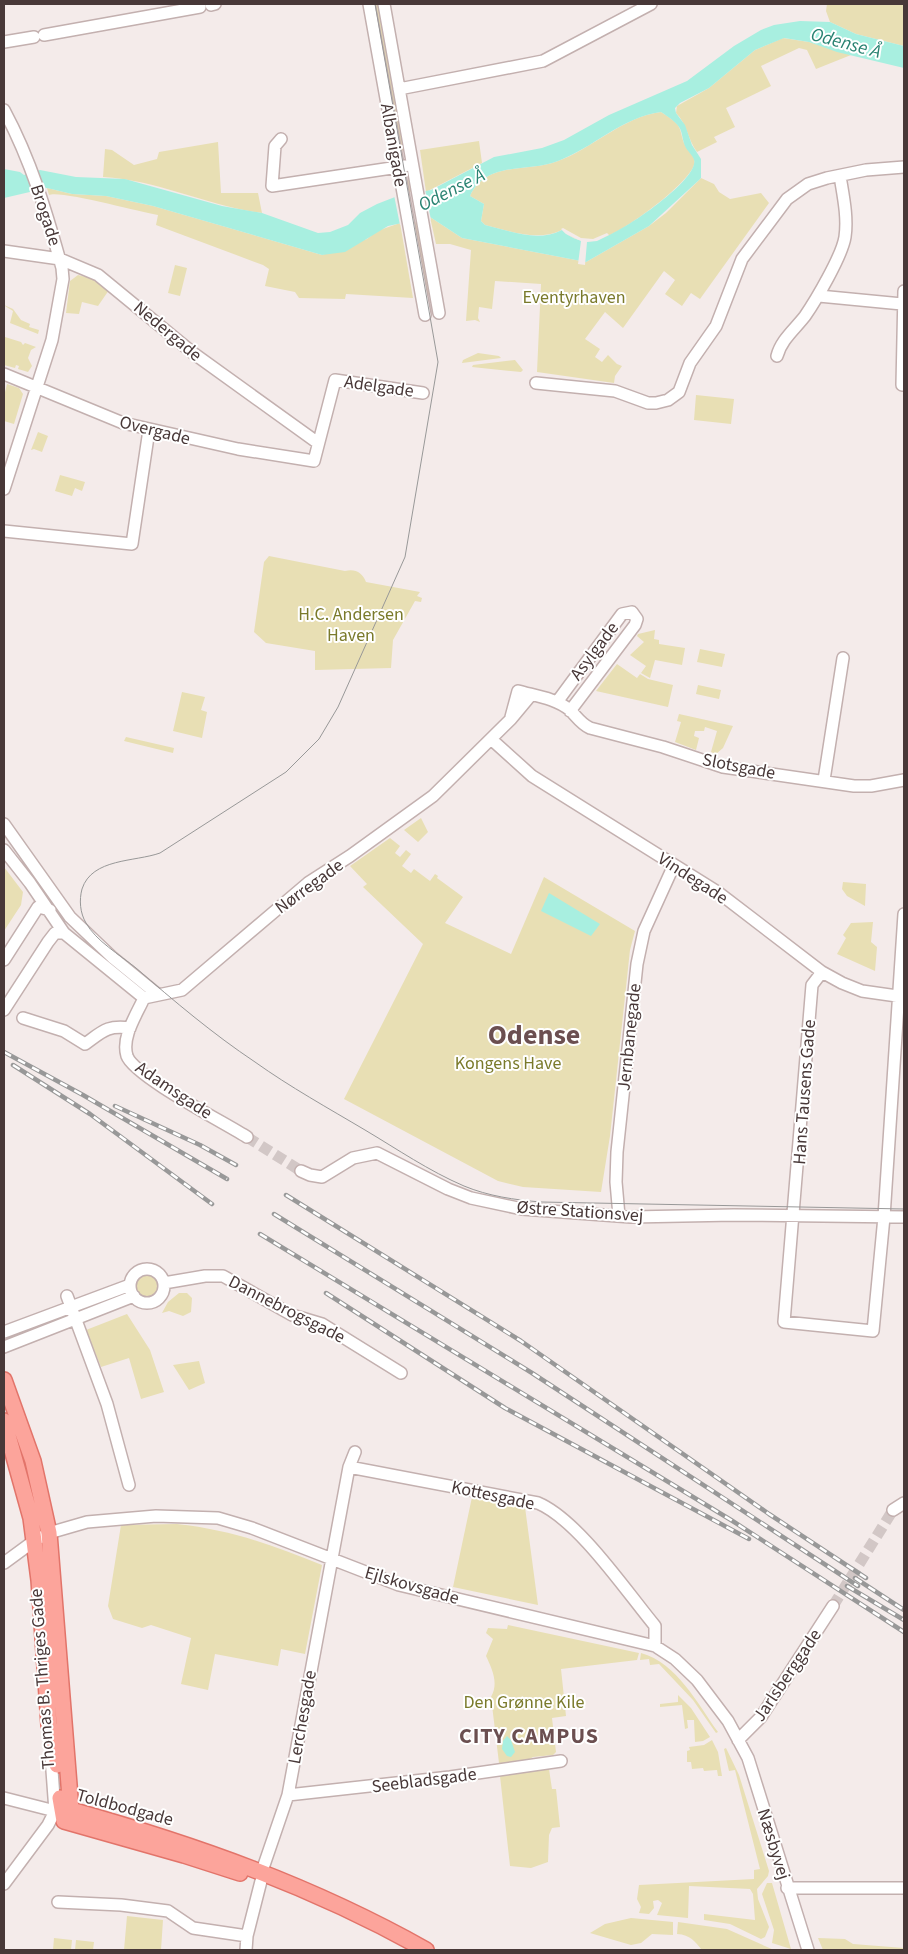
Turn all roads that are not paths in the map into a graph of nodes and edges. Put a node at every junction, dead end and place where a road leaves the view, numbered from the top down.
1 (369, 4) edge
2 (384, 4) edge
3 (651, 4) edge
4 (209, 5) edge
5 (4, 42) edge
6 (399, 89) junction
7 (4, 110) edge
8 (281, 139) dead end
9 (414, 165) junction
10 (398, 167) junction
11 (904, 167) edge
12 (840, 176) junction
13 (4, 251) edge
14 (60, 259) junction
15 (904, 291) edge
16 (819, 296) junction
17 (902, 304) junction
18 (440, 313) dead end
19 (425, 315) dead end
20 (777, 356) dead end
21 (4, 374) edge
22 (536, 383) dead end
23 (903, 385) edge
24 (38, 388) junction
25 (422, 393) dead end
26 (149, 430) junction
27 (318, 443) junction
28 (4, 489) edge
29 (4, 531) edge
30 (843, 658) dead end
31 (557, 702) junction
32 (570, 711) junction
33 (491, 739) junction
34 (824, 780) junction
35 (904, 780) edge
36 (4, 824) edge
37 (4, 831) edge
38 (4, 850) edge
39 (21, 851) junction
40 (674, 865) junction
41 (52, 894) junction
42 (50, 913) junction
43 (904, 914) edge
44 (64, 933) junction
45 (113, 958) junction
46 (4, 960) edge
47 (822, 972) junction
48 (23, 980) junction
49 (157, 994) junction
50 (901, 997) edge
51 (144, 998) junction
52 (4, 1010) edge
53 (23, 1018) dead end
54 (130, 1028) junction
55 (247, 1137) tunnel mouth
56 (301, 1171) tunnel mouth
57 (619, 1216) junction
58 (794, 1216) junction
59 (884, 1217) junction
60 (904, 1217) edge
61 (164, 1283) junction
62 (132, 1291) junction
63 (67, 1296) dead end
64 (71, 1308) junction
65 (75, 1320) junction
66 (4, 1332) edge
67 (4, 1347) edge
68 (401, 1373) dead end
69 (4, 1380) edge
70 (4, 1421) edge
71 (354, 1452) dead end
72 (349, 1467) junction
73 (129, 1485) dead end
74 (904, 1503) edge
75 (893, 1510) tunnel mouth
76 (49, 1533) junction
77 (34, 1540) junction
78 (331, 1560) junction
79 (4, 1564) edge
80 (833, 1606) tunnel mouth
81 (655, 1646) junction
82 (738, 1740) junction
83 (561, 1761) dead end
84 (288, 1795) junction
85 (4, 1798) edge
86 (63, 1813) junction
87 (261, 1876) junction
88 (4, 1884) edge
89 (787, 1888) junction
90 (904, 1888) edge
91 (58, 1902) dead end
92 (247, 1936) junction
93 (246, 1950) edge
94 (409, 1950) edge
95 (426, 1950) edge
96 (808, 1950) edge

1 - 10 street, Albanigade
2 - 6 street, Albanigade
3 - 6 street
4 - 5 street
6 - 9 street, Albanigade
7 - 14 street, Brogade
8 - 10 street
9 - 10 street
9 - 18 street, Albanigade
10 - 19 street, Albanigade
11 - 12 street
12 - 16 street
12 - 22 street
13 - 14 street, Nedergade
14 - 24 street, Brogade
14 - 27 street, Nedergade
15 - 17 street
16 - 17 street
16 - 20 street
17 - 23 street
21 - 24 street, Overgade
24 - 26 street, Overgade
24 - 28 street, Brogade
25 - 27 street, Adelgade
26 - 27 street, Overgade
26 - 29 street
30 - 34 street
31 - 32 street, Slotsgade
31 - 32 street, Asylgade
31 - 33 street
32 - 34 street, Slotsgade
33 - 40 street, Vindegade
33 - 49 street, Nørregade
34 - 35 street, Slotsgade
36 - 39 street
37 - 39 street
38 - 42 street
39 - 41 street
40 - 47 street, Vindegade
40 - 57 street, Jernbanegade
41 - 42 street
41 - 45 street
42 - 44 street
42 - 45 street
42 - 46 street
42 - 48 street
43 - 50 street
44 - 48 street
44 - 51 street
45 - 49 street
47 - 50 street, Vindegade
47 - 58 street, Hans Tausens Gade
48 - 52 street
49 - 51 street
50 - 59 street
51 - 54 street, Adamsgade
53 - 54 street
54 - 55 street, Adamsgade
56 - 57 street, Østre Stationsvej
57 - 58 street, Østre Stationsvej
58 - 59 street, Østre Stationsvej
58 - 59 street
59 - 60 street, Østre Stationsvej
61 - 62 street
61 - 62 street
61 - 68 street, Dannebrogsgade
62 - 64 street
62 - 65 street
63 - 64 street
64 - 65 street
64 - 66 street
65 - 67 street
65 - 73 street
69 - 76 main road, Thomas B. Thriges Gade
70 - 77 main road, Thomas B. Thriges Gade
71 - 72 street
72 - 78 street
72 - 81 street, Kottesgade
74 - 75 street
76 - 77 street
76 - 78 street, Ejlskovsgade
76 - 86 main road, Thomas B. Thriges Gade
77 - 79 street
77 - 86 main road, Thomas B. Thriges Gade
78 - 81 street, Ejlskovsgade
78 - 84 street, Lerchesgade
80 - 82 street, Jarlsberggade
81 - 82 street, Ejlskovsgade
82 - 89 street, Næsbyvej
83 - 84 street, Seebladsgade
84 - 87 street, Lerchesgade
85 - 86 street
86 - 87 main road, Toldbodgade
86 - 88 street
87 - 92 street, Lerchesgade
87 - 94 main road, Toldbodgade
87 - 95 main road, Toldbodgade
89 - 90 street
89 - 96 street, Næsbyvej
91 - 92 street
92 - 93 street, Lerchesgade

